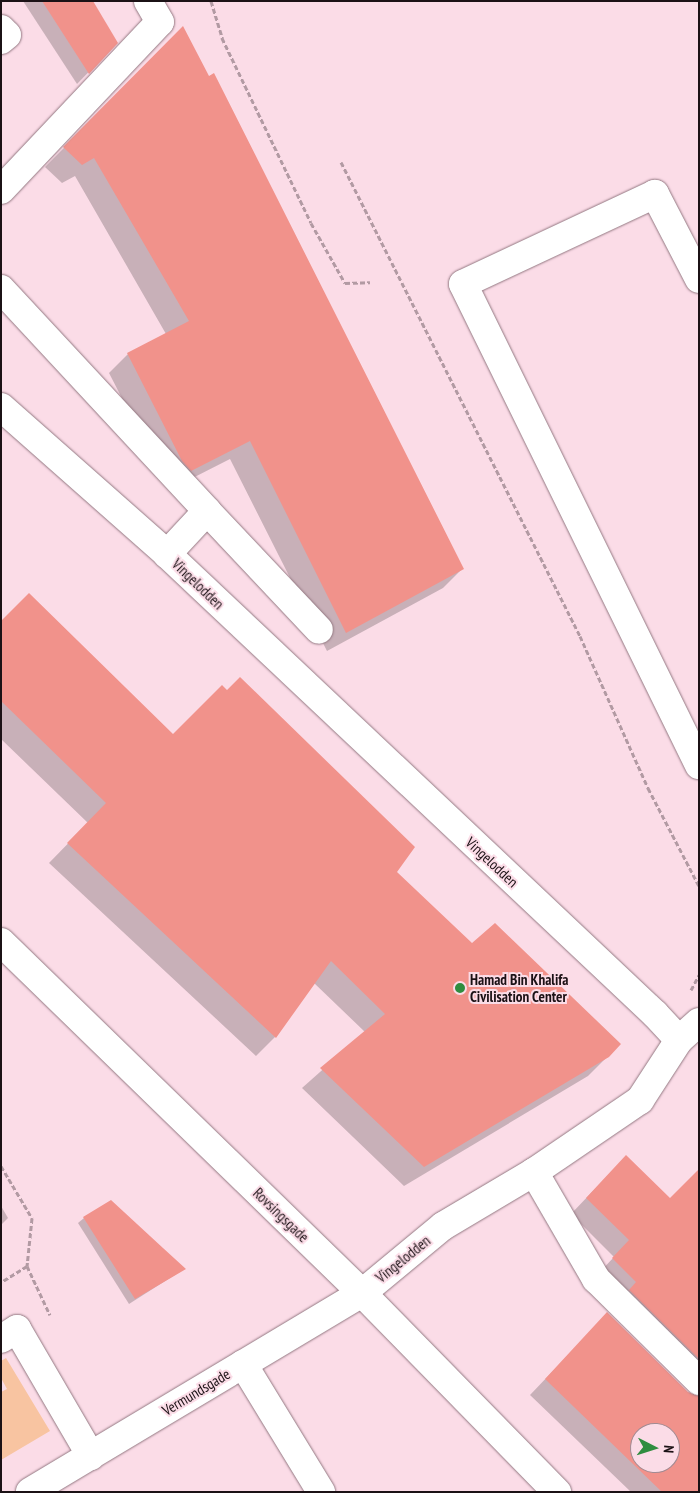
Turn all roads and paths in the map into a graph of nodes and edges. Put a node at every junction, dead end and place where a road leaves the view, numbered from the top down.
1 (148, 1) edge
2 (211, 1) edge
3 (1, 29) edge
4 (1, 40) edge
5 (341, 162) dead end
6 (1, 190) edge
7 (699, 279) edge
8 (370, 282) dead end
9 (1, 289) edge
10 (1, 408) edge
11 (207, 511) junction
12 (166, 554) junction
13 (319, 630) dead end
14 (699, 766) edge
15 (699, 886) edge
16 (1, 942) edge
17 (699, 1022) edge
18 (679, 1040) junction
19 (1, 1166) edge
20 (534, 1172) junction
21 (1, 1282) edge
22 (362, 1293) junction
23 (1, 1339) edge
24 (243, 1364) junction
25 (699, 1381) edge
26 (91, 1456) junction
27 (30, 1492) edge
28 (321, 1492) edge
29 (557, 1492) edge

1 - 6 street
2 - 8 path
3 - 4 street
5 - 15 path
7 - 14 street
9 - 11 street
10 - 12 street, Vingelodden
11 - 12 street
11 - 13 street
12 - 18 street, Vingelodden
16 - 22 street, Rovsingsgade
17 - 18 street
18 - 20 street, Vingelodden
19 - 21 path
20 - 22 street, Vingelodden
20 - 25 street
22 - 24 street, Vermundsgade
22 - 29 street, Rovsingsgade
23 - 26 street
24 - 26 street, Vermundsgade
24 - 28 street
26 - 27 street, Vermundsgade

